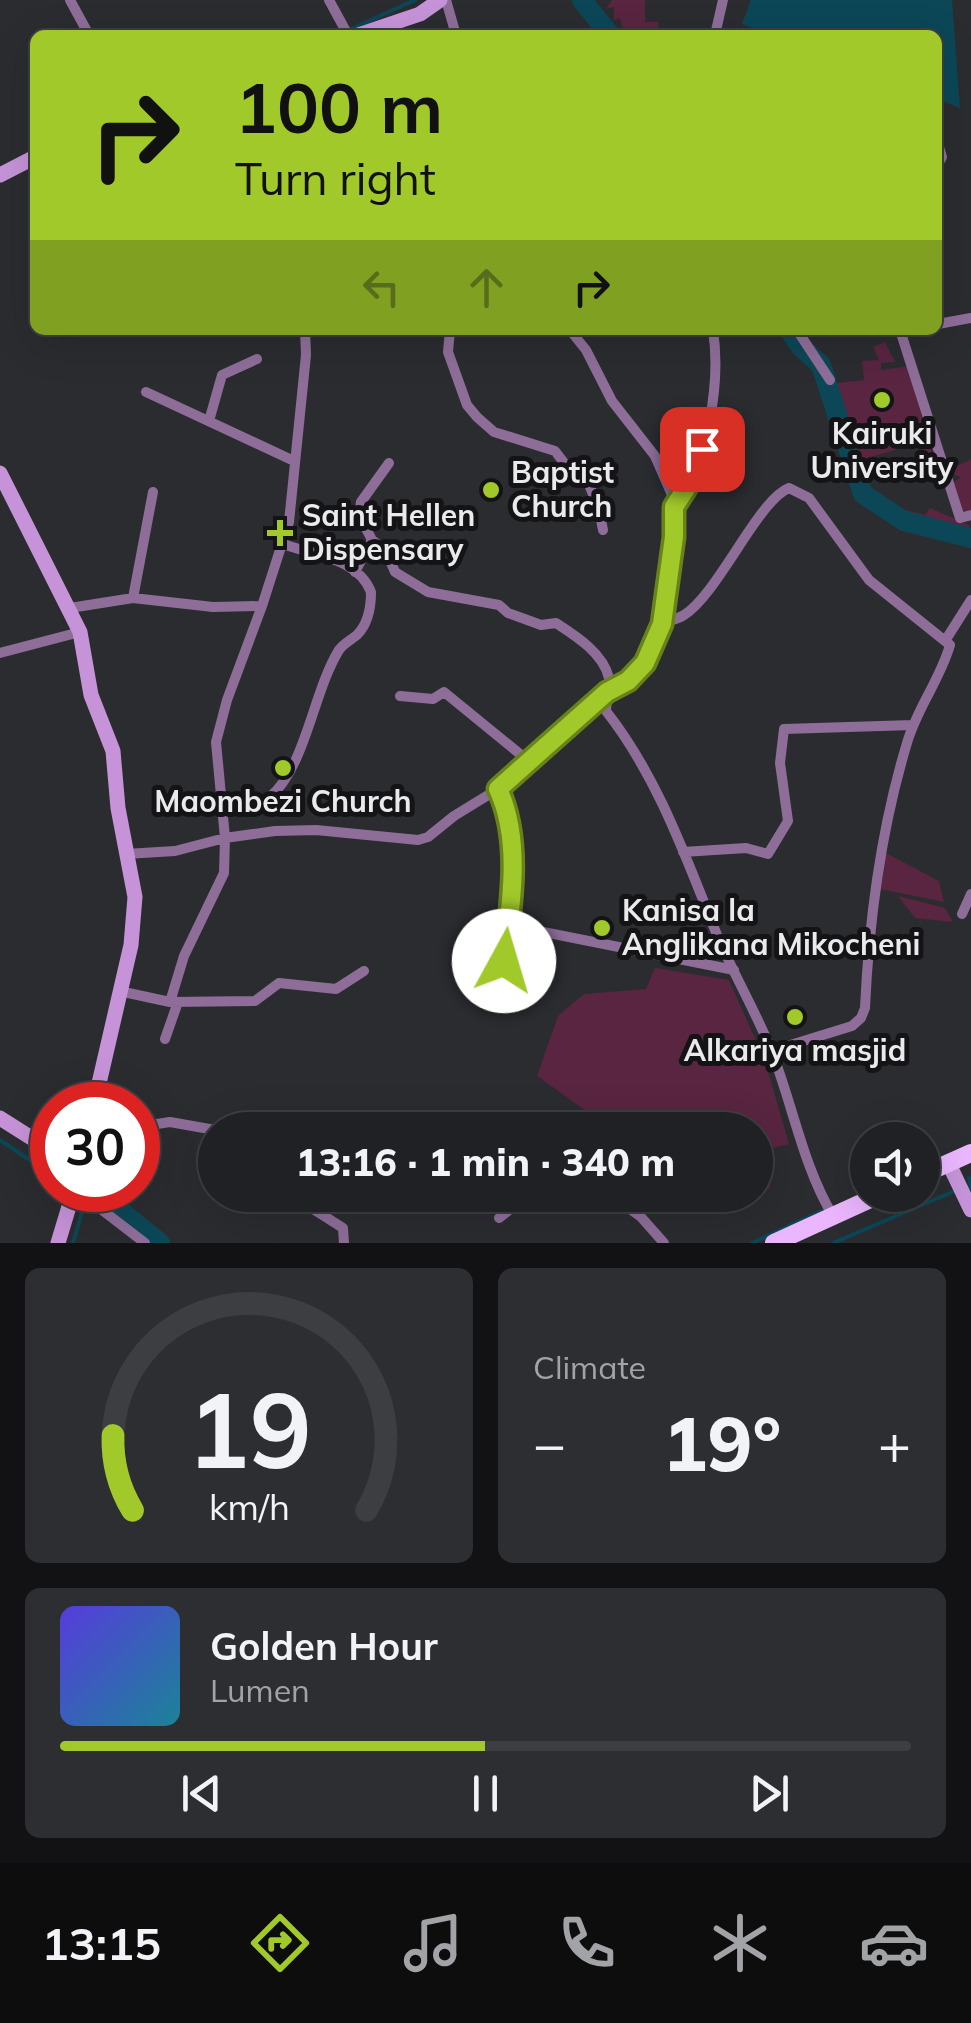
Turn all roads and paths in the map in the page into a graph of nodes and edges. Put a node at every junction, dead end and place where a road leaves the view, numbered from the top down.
1 (70, 0) edge
2 (329, 0) edge
3 (443, 0) edge
4 (723, 0) edge
5 (86, 30) edge
6 (345, 30) edge
7 (373, 30) edge
8 (454, 30) edge
9 (716, 30) edge
10 (30, 160) edge
11 (0, 175) edge
12 (971, 318) edge
13 (942, 323) edge
14 (305, 335) edge
15 (450, 335) edge
16 (574, 335) edge
17 (713, 335) edge
18 (800, 335) edge
19 (904, 335) edge
20 (257, 359) dead end
21 (830, 380) dead end
22 (146, 392) dead end
23 (210, 421) junction
24 (294, 461) junction
25 (388, 463) dead end
26 (0, 473) edge
27 (152, 492) dead end
28 (674, 507) junction
29 (965, 516) edge
30 (603, 530) dead end
31 (372, 540) junction
32 (283, 544) junction
33 (355, 572) junction
34 (133, 598) junction
35 (971, 600) edge
36 (262, 606) junction
37 (70, 608) junction
38 (662, 624) junction
39 (80, 632) junction
40 (945, 641) junction
41 (0, 653) edge
42 (607, 692) junction
43 (400, 696) dead end
44 (913, 725) junction
45 (531, 763) junction
46 (498, 789) junction
47 (270, 796) dead end
48 (225, 838) junction
49 (683, 852) junction
50 (126, 854) junction
51 (971, 894) edge
52 (962, 914) dead end
53 (508, 925) junction
54 (734, 970) junction
55 (364, 971) dead end
56 (120, 991) junction
57 (174, 1002) junction
58 (490, 1005) dead end
59 (165, 1039) dead end
60 (771, 1051) junction
61 (99, 1082) edge
62 (0, 1118) edge
63 (160, 1124) edge
64 (198, 1127) edge
65 (30, 1138) edge
66 (971, 1154) edge
67 (948, 1162) junction
68 (940, 1166) edge
69 (850, 1208) edge
70 (971, 1210) edge
71 (68, 1212) edge
72 (104, 1212) edge
73 (317, 1212) edge
74 (506, 1212) edge
75 (635, 1212) edge
76 (833, 1216) junction
77 (498, 1218) dead end
78 (58, 1243) edge
79 (145, 1243) edge
80 (344, 1243) edge
81 (664, 1243) edge
82 (774, 1243) edge

1 - 5 street
2 - 6 street
3 - 7 main road
3 - 8 street
4 - 9 street
10 - 11 main road
12 - 13 street
14 - 24 street
15 - 30 street
16 - 28 street
17 - 28 street
18 - 21 street
19 - 29 street
20 - 23 street
22 - 23 street
23 - 24 street
24 - 32 street
25 - 31 street
26 - 37 main road
27 - 34 street
28 - 38 street
31 - 33 street
31 - 42 street
32 - 33 street
32 - 36 street
33 - 47 street
34 - 36 street
34 - 37 street
35 - 40 street
36 - 48 street
37 - 39 main road
38 - 40 street
38 - 42 street
39 - 41 street
39 - 50 main road
40 - 44 street
42 - 45 street
42 - 49 street
43 - 45 street
44 - 49 street
44 - 60 street
45 - 46 street
46 - 48 street
46 - 53 street
48 - 50 street
48 - 57 street
49 - 54 street
50 - 56 main road
51 - 52 street
53 - 54 street
53 - 58 street
54 - 60 street
55 - 57 street
56 - 57 street
56 - 61 main road
57 - 59 street
60 - 76 street
62 - 65 main road
63 - 64 street
66 - 67 main road
67 - 68 main road
67 - 70 main road
69 - 76 main road
71 - 78 main road
72 - 79 street
73 - 80 street
74 - 77 street
75 - 81 street
76 - 82 main road

